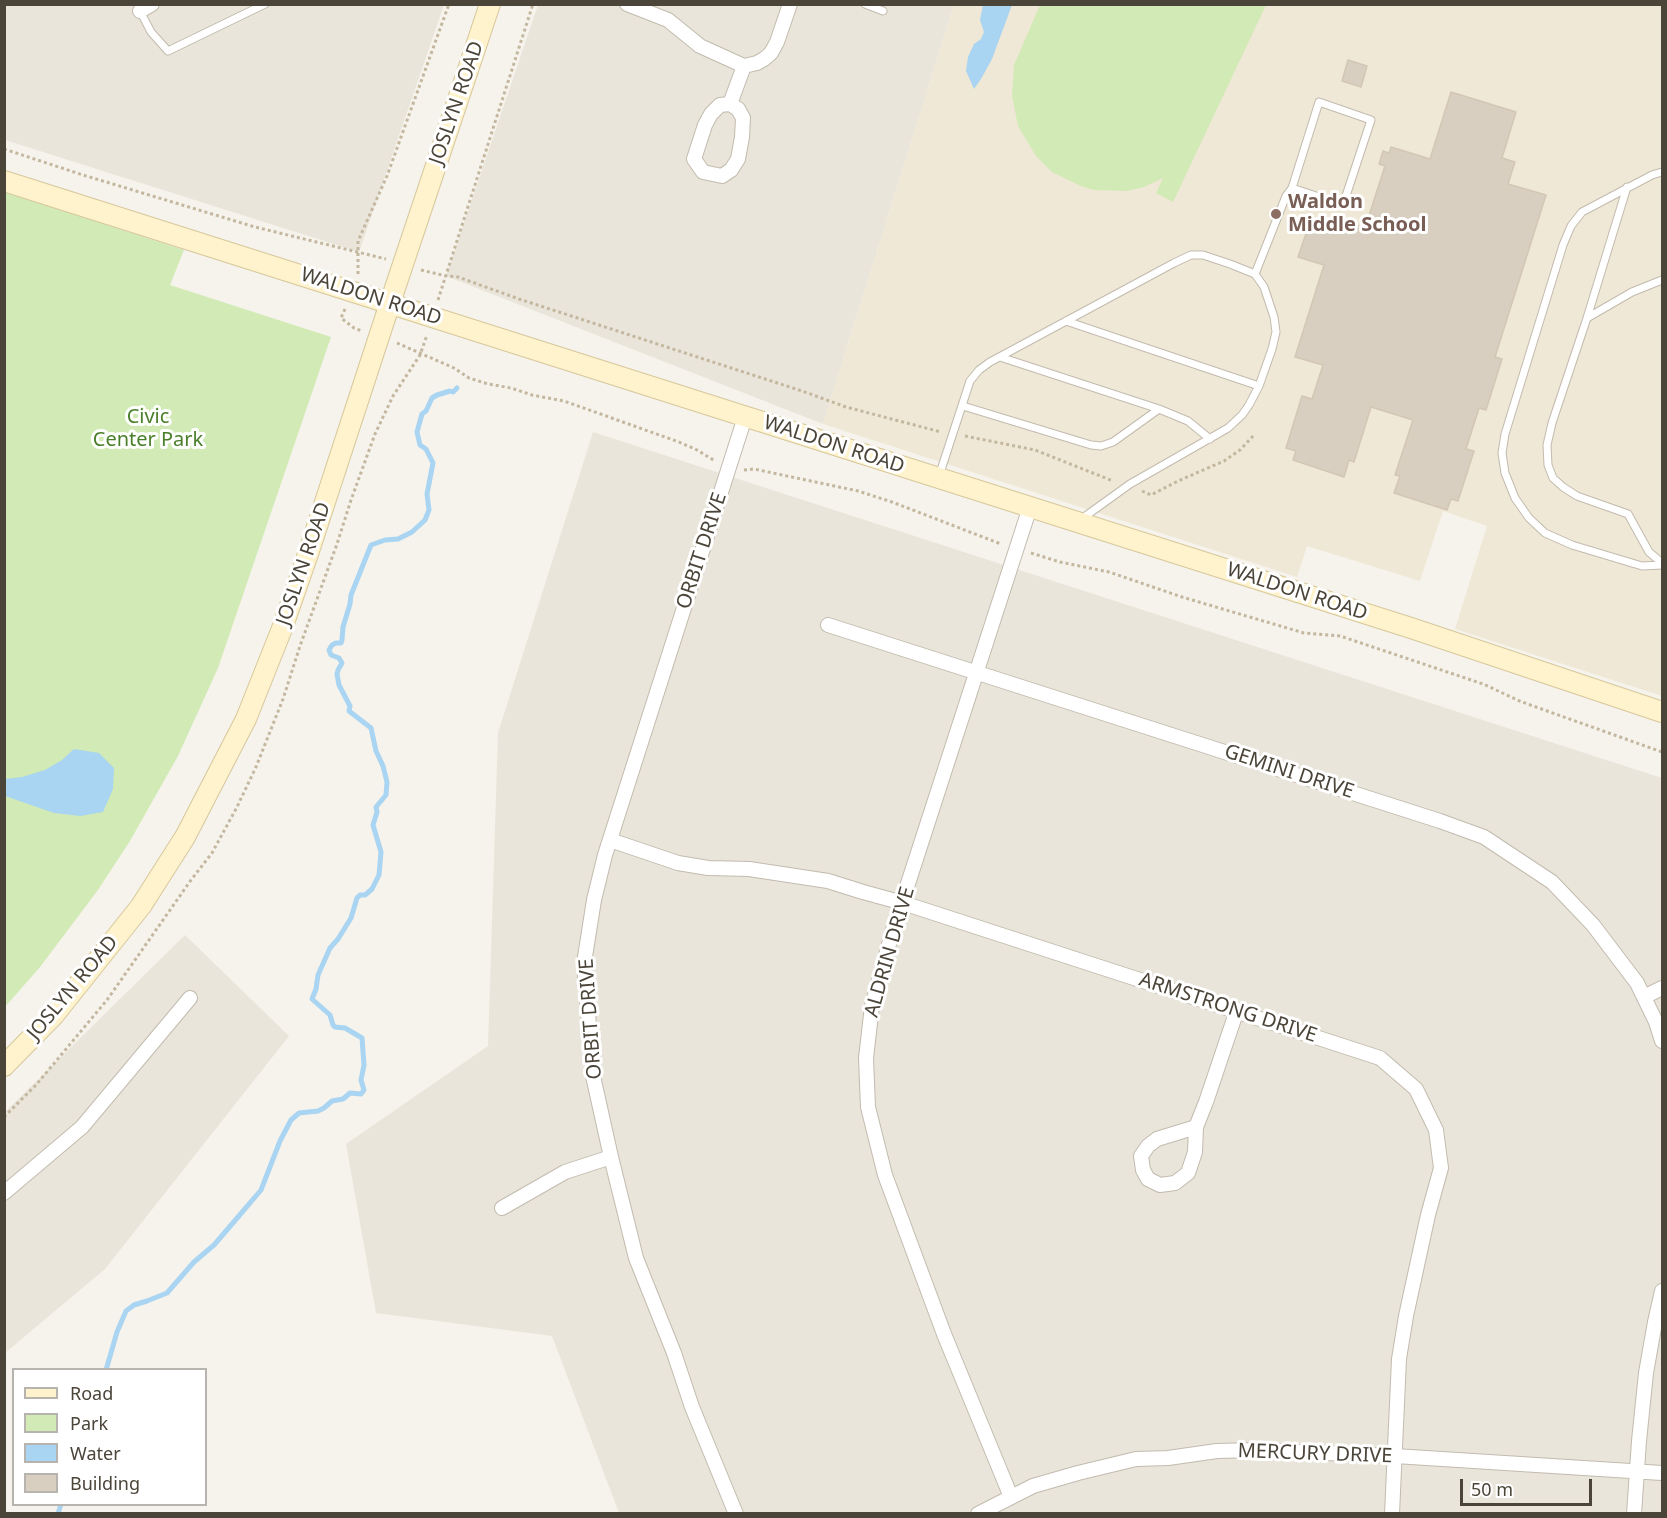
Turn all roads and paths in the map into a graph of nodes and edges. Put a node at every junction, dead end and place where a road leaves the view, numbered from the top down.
1 (265, 4) edge
2 (490, 4) edge
3 (532, 4) edge
4 (627, 4) edge
5 (790, 4) edge
6 (865, 4) edge
7 (146, 8) edge
8 (883, 11) dead end
9 (744, 66) junction
10 (730, 104) junction
11 (4, 149) edge
12 (1662, 172) edge
13 (4, 181) edge
14 (1627, 187) junction
15 (1292, 188) junction
16 (403, 264) junction
17 (1255, 274) junction
18 (446, 276) junction
19 (1662, 280) edge
20 (390, 303) junction
21 (433, 317) junction
22 (1587, 318) junction
23 (1066, 321) junction
24 (1000, 357) junction
25 (1258, 386) junction
26 (963, 405) junction
27 (1159, 409) junction
28 (745, 417) junction
29 (953, 434) junction
30 (1255, 434) dead end
31 (1210, 439) junction
32 (938, 478) junction
33 (1127, 486) junction
34 (1030, 507) junction
35 (1077, 522) junction
36 (1662, 564) edge
37 (828, 625) dead end
38 (977, 673) junction
39 (1662, 712) edge
40 (610, 840) junction
41 (903, 903) junction
42 (1662, 988) edge
43 (1644, 997) junction
44 (190, 998) dead end
45 (1237, 1010) junction
46 (1662, 1041) edge
47 (4, 1066) edge
48 (1196, 1127) junction
49 (611, 1157) junction
50 (4, 1193) edge
51 (502, 1208) dead end
52 (1662, 1291) edge
53 (1395, 1456) junction
54 (1638, 1471) junction
55 (1662, 1473) edge
56 (1011, 1497) junction
57 (736, 1514) edge
58 (978, 1514) edge
59 (1392, 1514) edge
60 (1635, 1514) edge

1 - 7 lane
2 - 16 street, JOSLYN ROAD
3 - 18 path
4 - 9 street
5 - 9 street
6 - 8 lane
9 - 10 street
10 - 10 street
11 - 16 path
12 - 14 lane
13 - 20 street, WALDON ROAD
14 - 22 lane
14 - 36 lane
15 - 15 lane
15 - 17 lane
16 - 18 path
16 - 20 street, JOSLYN ROAD
17 - 23 lane
17 - 25 lane
18 - 21 path
18 - 29 path
19 - 22 lane
20 - 21 street, WALDON ROAD
20 - 47 street, JOSLYN ROAD
21 - 28 street, WALDON ROAD
22 - 36 lane
23 - 24 lane
23 - 25 lane
24 - 26 lane
24 - 27 lane
25 - 31 lane
26 - 27 lane
26 - 29 lane
27 - 31 lane
28 - 32 street, WALDON ROAD
28 - 40 street, ORBIT DRIVE
29 - 32 lane
29 - 33 path
30 - 33 path
31 - 33 lane
32 - 34 street, WALDON ROAD
33 - 35 lane
34 - 35 street, WALDON ROAD
34 - 38 street, ALDRIN DRIVE
35 - 39 street, WALDON ROAD
37 - 38 street, GEMINI DRIVE
38 - 41 street, ALDRIN DRIVE
38 - 43 street, GEMINI DRIVE
40 - 41 street, ARMSTRONG DRIVE
40 - 49 street, ORBIT DRIVE
41 - 45 street, ARMSTRONG DRIVE
41 - 56 street, ALDRIN DRIVE
42 - 43 street
43 - 46 street, GEMINI DRIVE
44 - 50 street
45 - 48 street
45 - 53 street, ARMSTRONG DRIVE
48 - 48 street
49 - 51 street
49 - 57 street, ORBIT DRIVE
52 - 54 street
53 - 54 street, MERCURY DRIVE
53 - 56 street, MERCURY DRIVE
53 - 59 street, ARMSTRONG DRIVE
54 - 55 street, MERCURY DRIVE
54 - 60 street
56 - 58 street, MERCURY DRIVE

